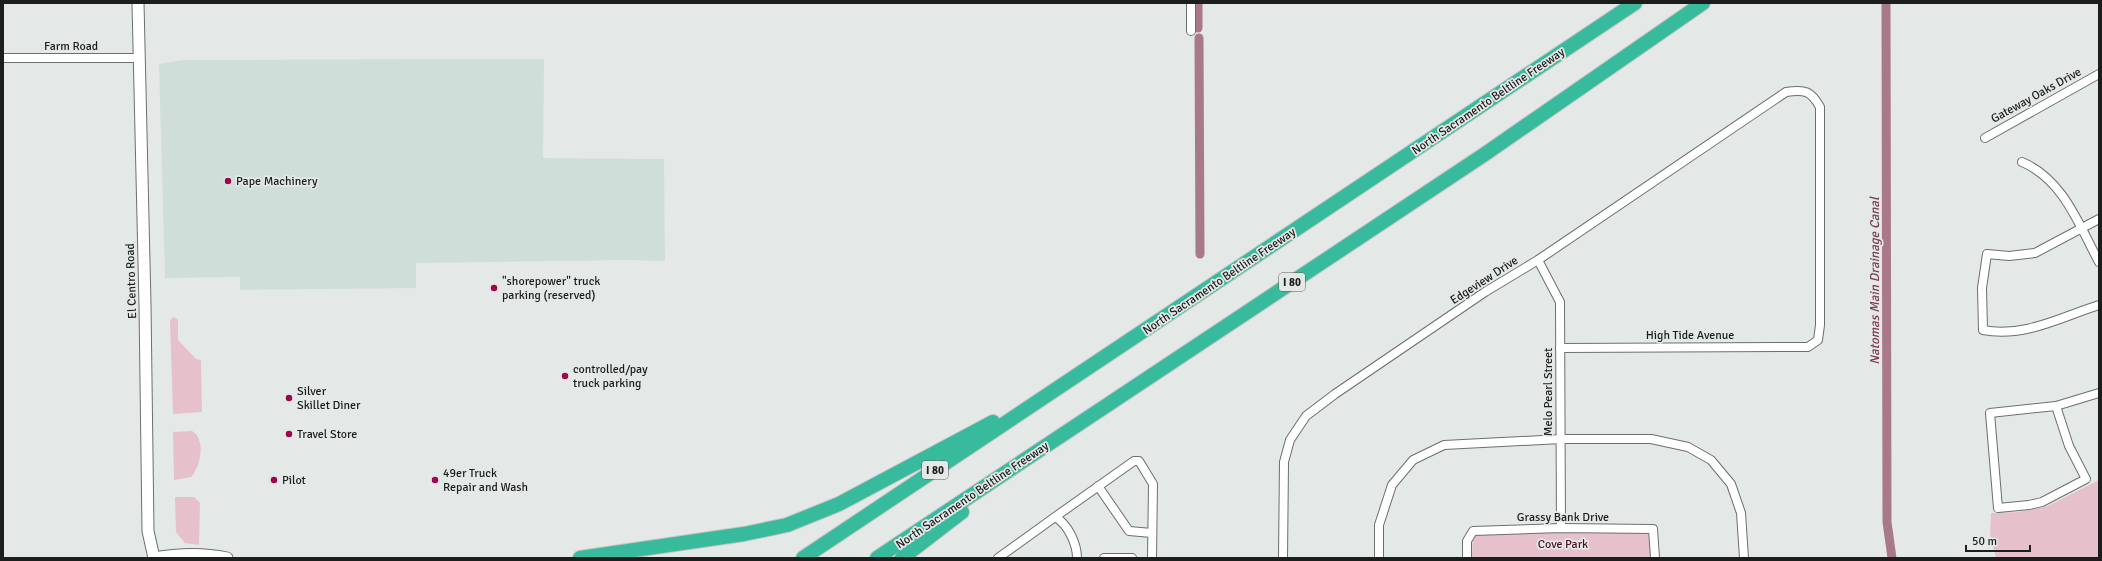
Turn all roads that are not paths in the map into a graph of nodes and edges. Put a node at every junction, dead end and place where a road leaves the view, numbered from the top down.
1 (138, 3) edge
2 (1191, 3) edge
3 (1635, 3) edge
4 (1703, 3) edge
5 (1191, 31) dead end
6 (3, 58) edge
7 (138, 58) junction
8 (2099, 74) edge
9 (1985, 138) dead end
10 (2022, 162) dead end
11 (2099, 220) edge
12 (2081, 229) junction
13 (1538, 260) junction
14 (2099, 262) edge
15 (2099, 305) edge
16 (1818, 340) joint
17 (1560, 348) junction
18 (1068, 382) junction
19 (2099, 393) edge
20 (2056, 406) junction
21 (1062, 435) junction
22 (1561, 439) junction
23 (1098, 486) junction
24 (1055, 517) junction
25 (1561, 528) junction
26 (1152, 534) junction
27 (154, 558) edge
28 (227, 558) edge
29 (580, 558) edge
30 (803, 558) edge
31 (877, 558) edge
32 (902, 558) edge
33 (998, 558) edge
34 (1077, 558) edge
35 (1104, 558) edge
36 (1132, 558) edge
37 (1152, 558) edge
38 (1283, 558) edge
39 (1379, 558) edge
40 (1467, 558) edge
41 (1655, 558) edge
42 (1744, 558) edge

1 - 7 main road, El Centro Road
2 - 5 street
3 - 18 highway, North Sacramento Beltline Freeway / I 80
4 - 21 highway, North Sacramento Beltline Freeway / I 80
6 - 7 street, Farm Road
7 - 27 main road, El Centro Road
8 - 9 street, Gateway Oaks Drive
10 - 12 street
11 - 12 street
12 - 14 street
12 - 15 street
13 - 16 street, Edgeview Drive
13 - 17 street, Melo Pearl Street
13 - 38 street, Edgeview Drive
16 - 17 street, High Tide Avenue
17 - 22 street, Melo Pearl Street
18 - 29 highway
18 - 30 highway, North Sacramento Beltline Freeway / I 80
19 - 20 street
20 - 20 street
21 - 31 highway, North Sacramento Beltline Freeway / I 80
21 - 32 highway
22 - 25 street, Melo Pearl Street
22 - 39 street
22 - 42 street
23 - 24 street
23 - 26 street
23 - 26 street
24 - 33 street
24 - 34 street
25 - 40 street, Grassy Bank Drive
25 - 41 street, Grassy Bank Drive
26 - 37 street
27 - 28 main road
35 - 36 street

